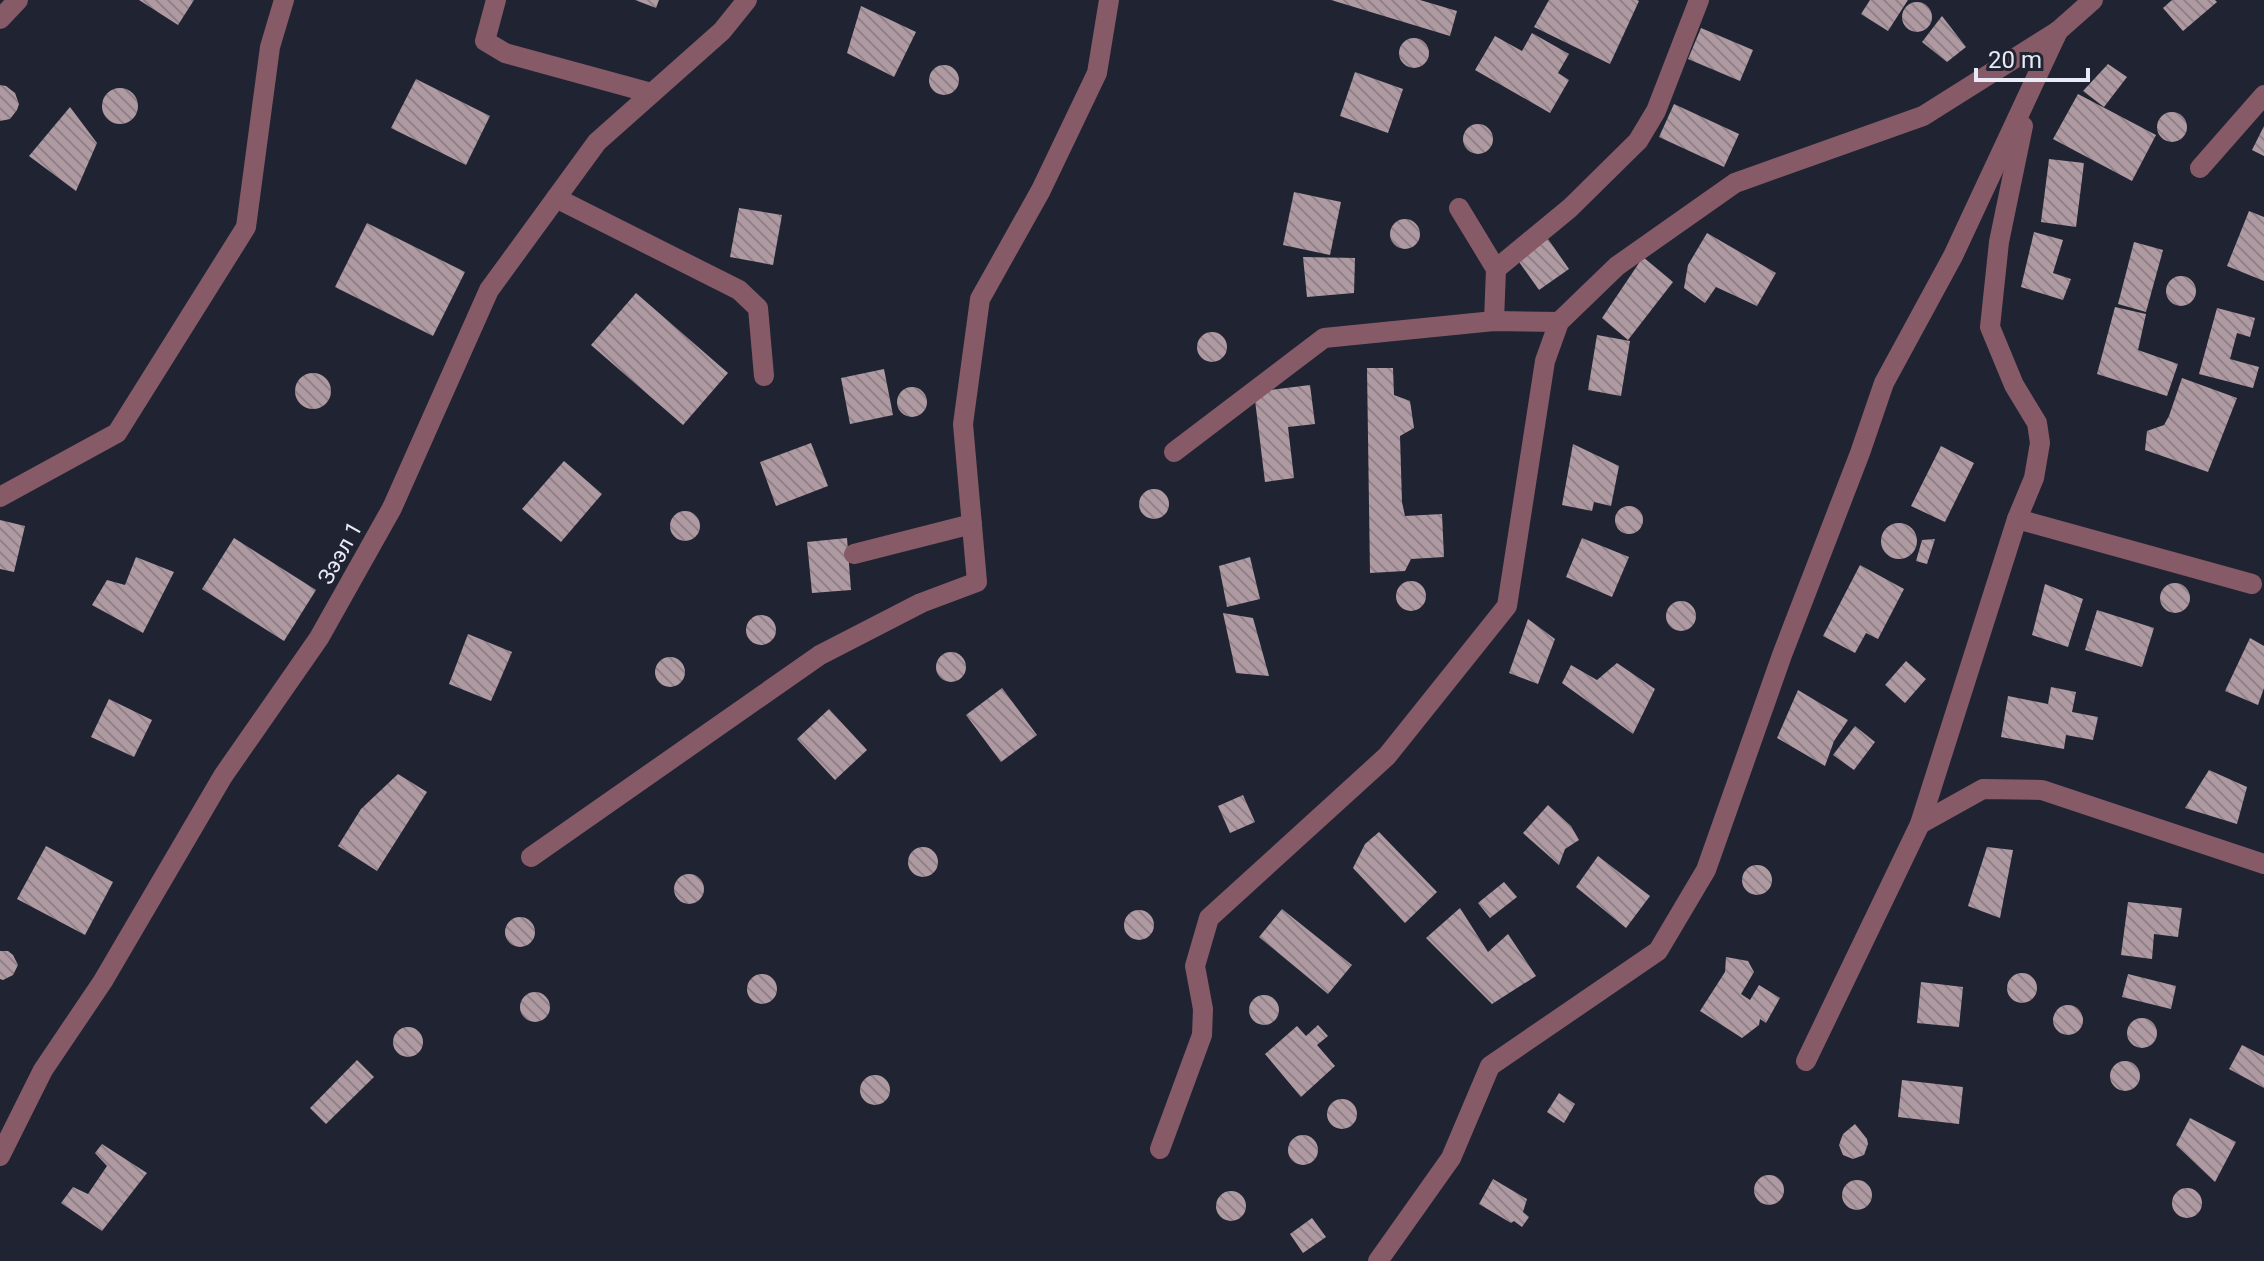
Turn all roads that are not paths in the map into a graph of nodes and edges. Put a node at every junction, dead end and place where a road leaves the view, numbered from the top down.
1 (18, 0) edge
2 (284, 0) edge
3 (496, 0) edge
4 (747, 0) edge
5 (1109, 0) edge
6 (1699, 0) edge
7 (2093, 0) edge
8 (0, 19) edge
9 (2058, 31) junction
10 (651, 93) junction
11 (2264, 95) edge
12 (2200, 168) dead end
13 (556, 198) junction
14 (1459, 208) dead end
15 (1496, 269) junction
16 (1494, 321) junction
17 (1559, 322) junction
18 (764, 376) dead end
19 (1174, 452) dead end
20 (0, 497) edge
21 (2017, 519) junction
22 (972, 524) junction
23 (854, 554) dead end
24 (2252, 584) dead end
25 (1920, 824) junction
26 (531, 857) dead end
27 (2264, 864) edge
28 (1806, 1061) dead end
29 (1160, 1149) dead end
30 (0, 1156) edge
31 (1378, 1261) edge

1 - 8 street
2 - 20 street
3 - 10 street
4 - 10 street, Зээл 1
5 - 22 street
6 - 15 street
7 - 9 street
9 - 17 street
9 - 21 street
9 - 31 street
10 - 13 street, Зээл 1
11 - 12 street
13 - 18 street
13 - 30 street, Зээл 1
14 - 15 street
15 - 16 street
16 - 17 street
16 - 19 street
17 - 29 street
21 - 24 street
21 - 25 street
22 - 23 street
22 - 26 street
25 - 27 street
25 - 28 street

